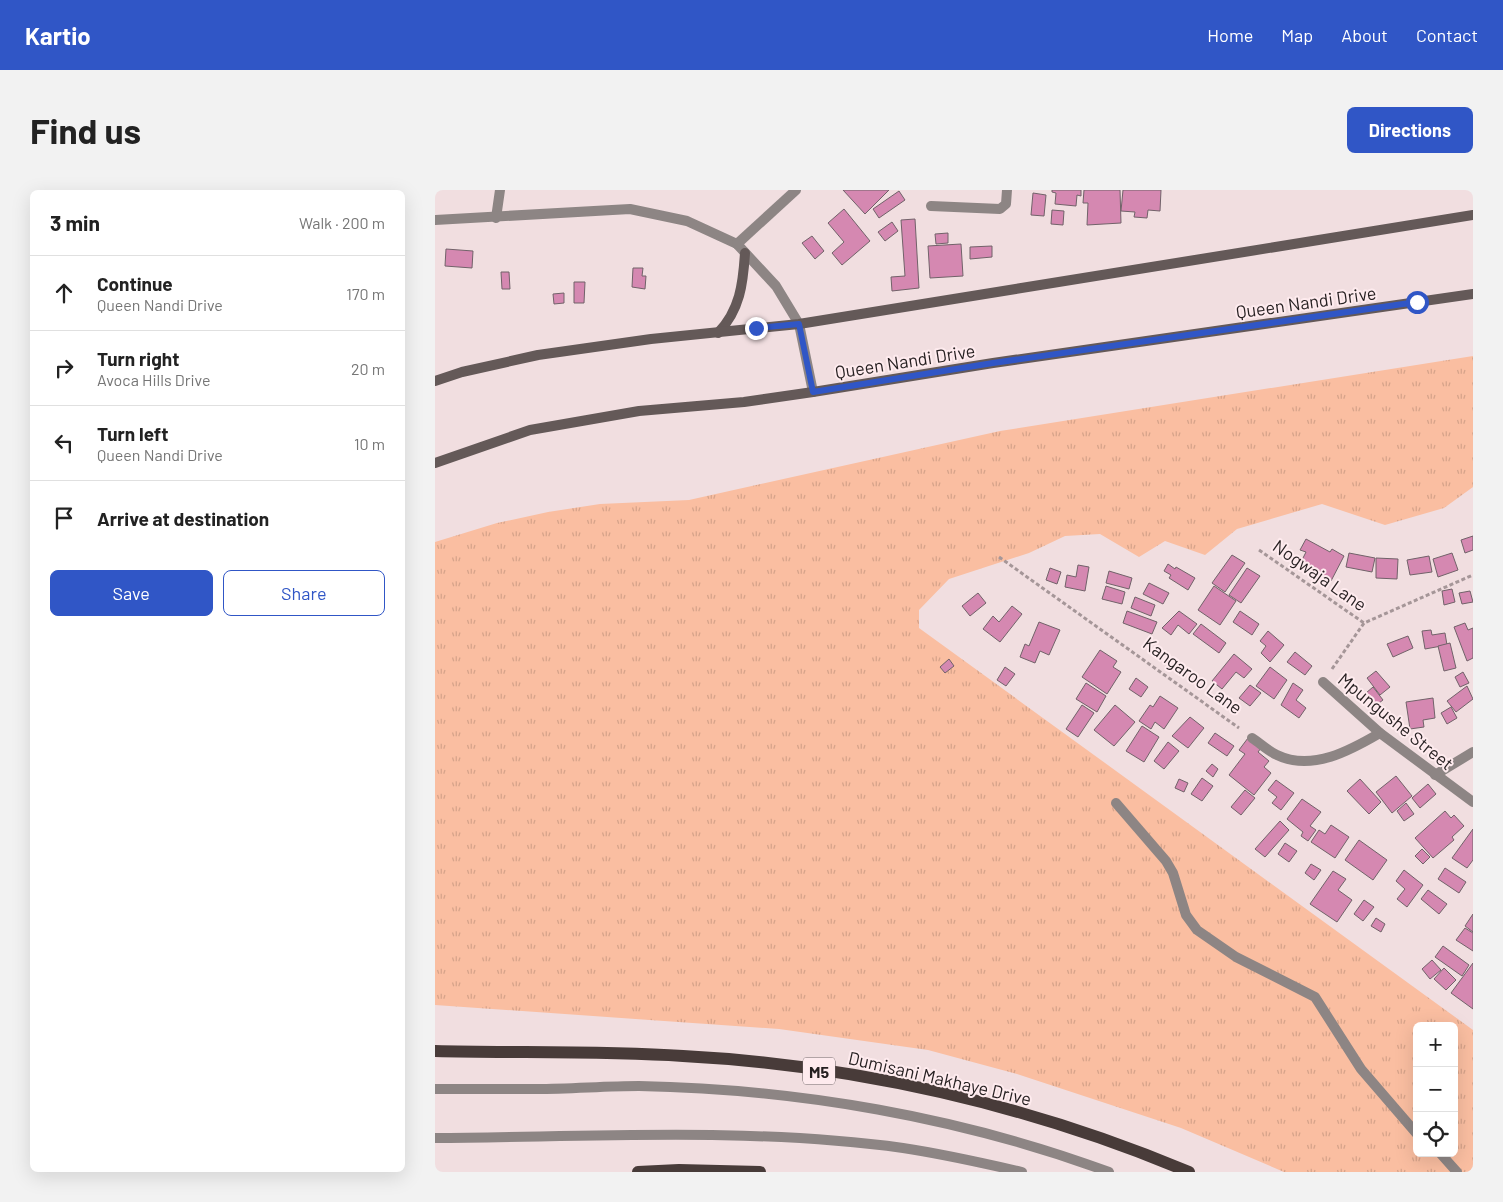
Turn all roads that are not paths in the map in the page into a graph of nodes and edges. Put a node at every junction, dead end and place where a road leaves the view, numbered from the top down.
1 (500, 190) edge
2 (796, 190) edge
3 (1007, 190) edge
4 (931, 206) dead end
5 (1473, 215) edge
6 (496, 218) junction
7 (435, 220) edge
8 (737, 244) junction
9 (745, 253) junction
10 (1473, 294) edge
11 (799, 324) junction
12 (718, 333) junction
13 (435, 381) edge
14 (813, 392) junction
15 (435, 463) edge
16 (1323, 682) road end
17 (1380, 733) junction
18 (1252, 738) road end
19 (1473, 752) edge
20 (1435, 775) junction
21 (1473, 802) edge
22 (1117, 803) dead end
23 (435, 1051) edge
24 (435, 1089) edge
25 (1413, 1129) edge
26 (435, 1138) edge
27 (1444, 1157) edge
28 (639, 1172) edge
29 (760, 1172) edge
30 (1022, 1172) edge
31 (1109, 1172) edge
32 (1189, 1172) edge
33 (1457, 1172) edge

1 - 6 street
2 - 8 street
3 - 4 street
5 - 11 main road
6 - 7 street
6 - 8 street
8 - 9 street
9 - 11 street
9 - 12 main road
10 - 14 main road, Queen Nandi Drive
11 - 12 main road
11 - 14 street
12 - 13 main road
14 - 15 main road, Queen Nandi Drive
16 - 17 street, Mpungushe Street
17 - 18 street
17 - 20 street, Mpungushe Street
19 - 20 street
20 - 21 street, Mpungushe Street
22 - 25 street
23 - 32 main road, Dumisani Makhaye Drive / M5
24 - 31 street
26 - 30 street
27 - 33 street
28 - 29 main road

